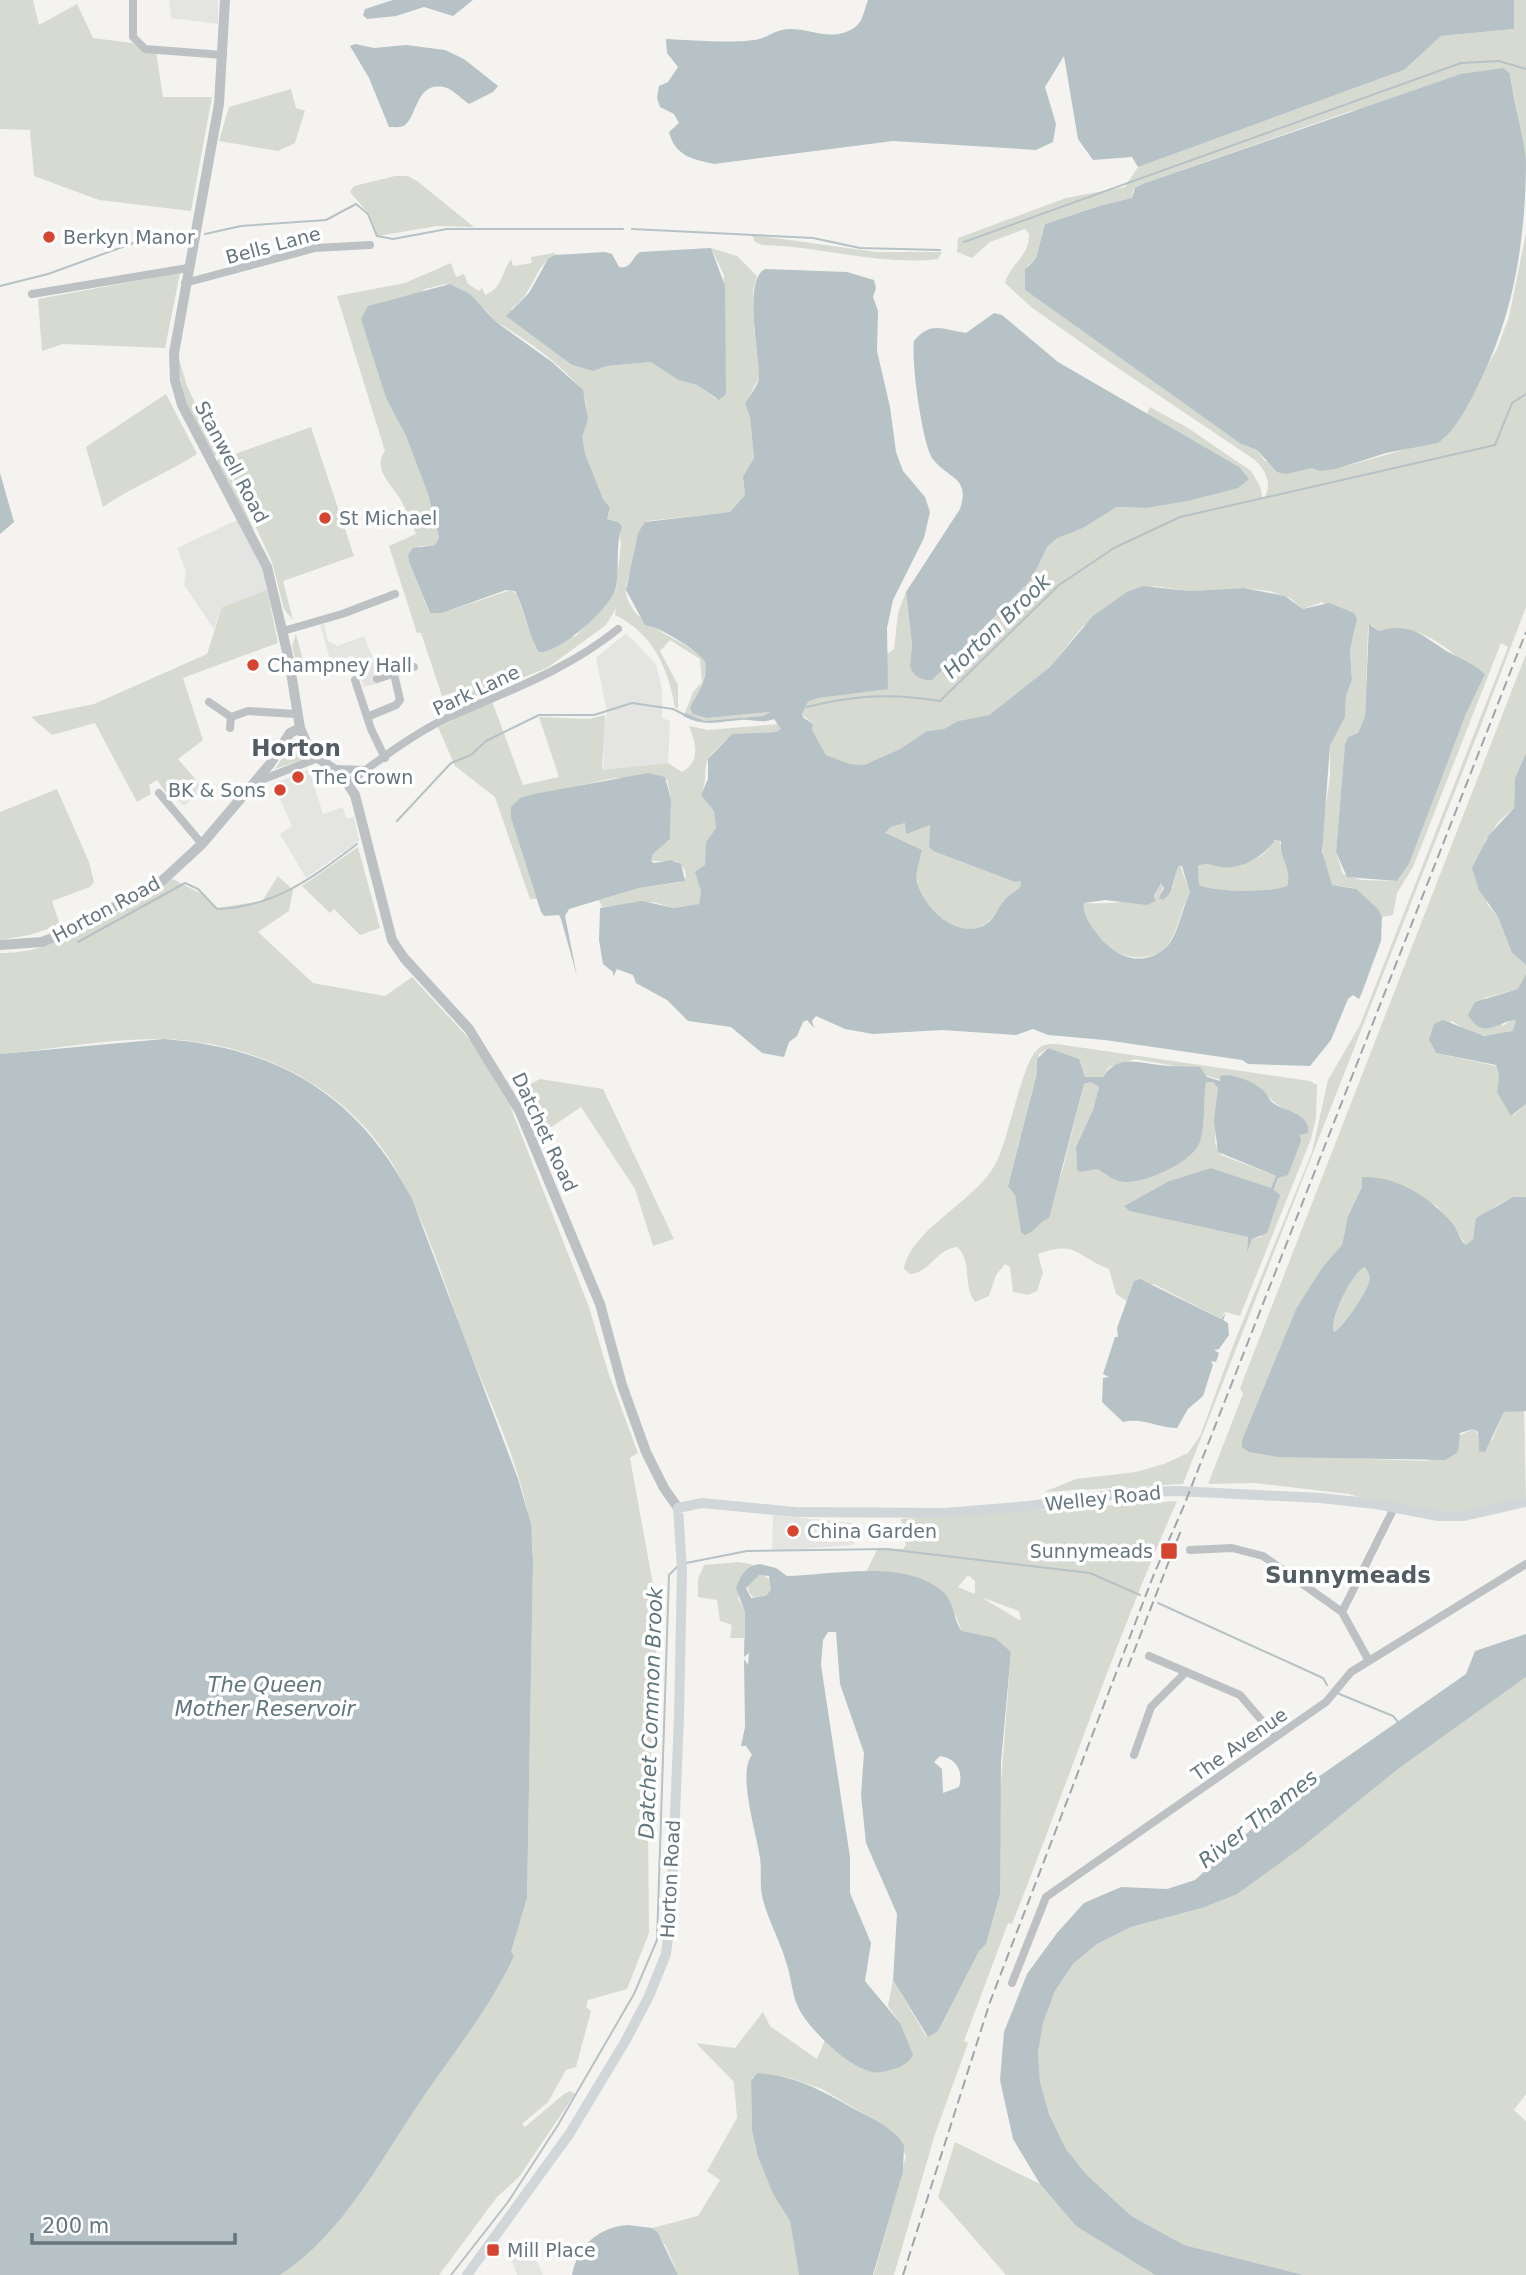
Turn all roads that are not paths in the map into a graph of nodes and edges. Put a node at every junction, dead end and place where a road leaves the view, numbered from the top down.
1 (133, 0) edge
2 (225, 0) edge
3 (223, 55) junction
4 (370, 244) dead end
5 (188, 268) junction
6 (186, 283) junction
7 (33, 294) dead end
8 (395, 594) dead end
9 (618, 629) dead end
10 (283, 631) junction
11 (414, 667) dead end
12 (394, 674) junction
13 (377, 679) dead end
14 (355, 680) dead end
15 (209, 702) dead end
16 (296, 714) junction
17 (231, 718) junction
18 (367, 718) junction
19 (230, 728) dead end
20 (300, 728) junction
21 (318, 758) junction
22 (384, 758) junction
23 (336, 769) junction
24 (366, 770) junction
25 (256, 782) junction
26 (348, 783) junction
27 (159, 793) dead end
28 (202, 844) junction
29 (0, 945) edge
30 (1526, 1502) edge
31 (678, 1508) junction
32 (1394, 1508) junction
33 (1190, 1550) dead end
34 (1526, 1564) edge
35 (1342, 1612) junction
36 (1149, 1656) dead end
37 (1369, 1661) junction
38 (1185, 1673) junction
39 (1276, 1737) junction
40 (1134, 1755) dead end
41 (1012, 1983) dead end
42 (467, 2275) edge

1 - 3 street
2 - 3 street, Stanwell Road
3 - 5 street, Stanwell Road
4 - 6 street, Bells Lane
5 - 6 street, Stanwell Road
5 - 7 street
6 - 10 street, Stanwell Road
8 - 10 street
9 - 22 street, Park Lane
10 - 16 street, Stanwell Road
11 - 12 street
12 - 13 street
12 - 18 street
14 - 18 street
15 - 17 street
16 - 17 street
16 - 20 street, Stanwell Road
17 - 19 street
18 - 22 street
20 - 21 street, Datchet Road
20 - 25 street, Horton Road
21 - 23 street, Datchet Road
21 - 25 street, Horton Road
22 - 24 street, Park Lane
23 - 24 street
23 - 26 street, Datchet Road
24 - 26 street, Park Lane
25 - 28 street, Horton Road
26 - 31 street, Datchet Road
27 - 28 street
28 - 29 street, Horton Road
30 - 32 main road, Welley Road
31 - 32 main road, Welley Road
31 - 42 main road, Horton Road
32 - 35 street
33 - 35 street
34 - 37 street, The Avenue
35 - 37 street
36 - 38 street
37 - 39 street, The Avenue
38 - 39 street
38 - 40 street
39 - 41 street, The Avenue

